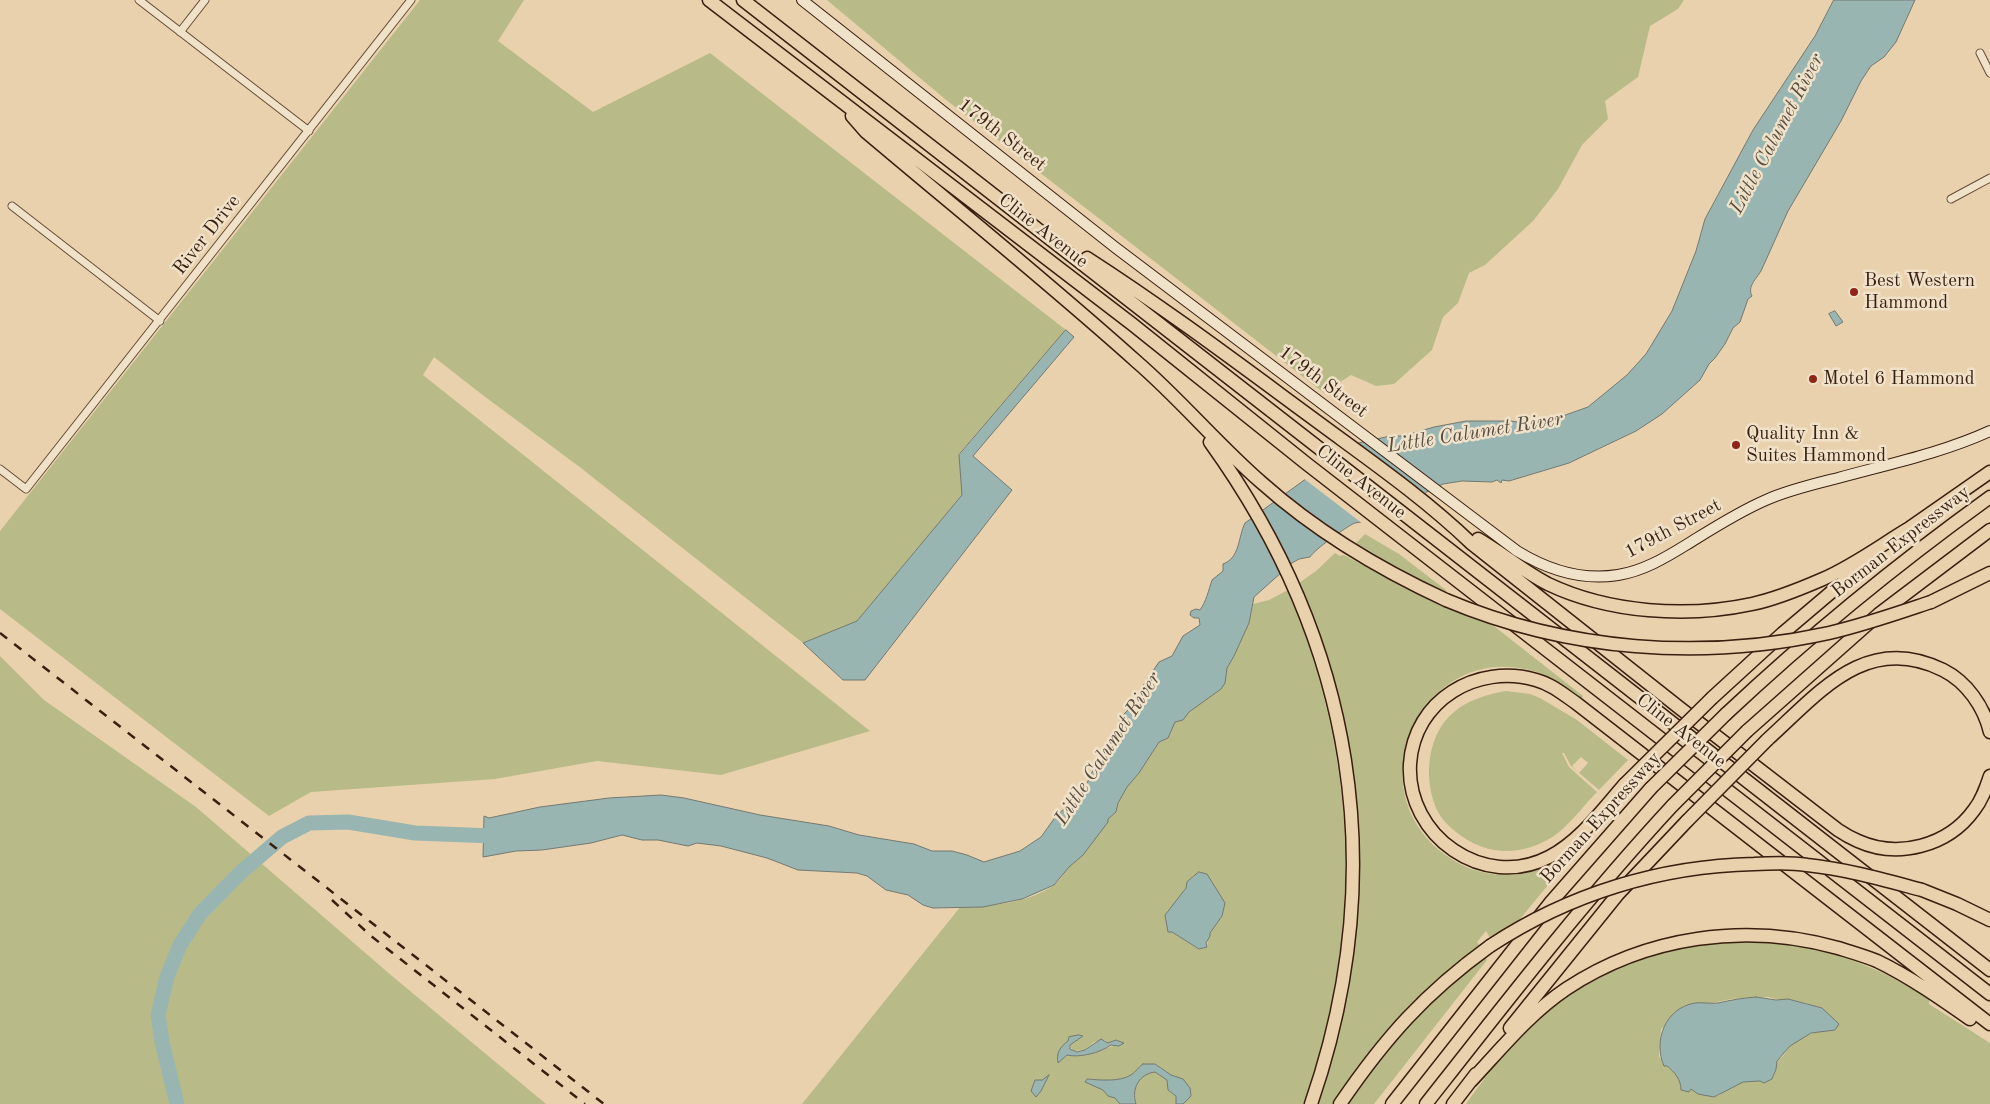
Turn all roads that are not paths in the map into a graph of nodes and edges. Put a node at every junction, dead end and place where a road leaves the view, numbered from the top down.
1 (139, 0) edge
2 (205, 0) edge
3 (411, 0) edge
4 (709, 0) edge
5 (743, 0) edge
6 (802, 0) edge
7 (180, 32) junction
8 (1980, 53) dead end
9 (1990, 73) edge
10 (834, 95) junction
11 (309, 131) junction
12 (1990, 178) edge
13 (1951, 199) dead end
14 (12, 206) dead end
15 (1025, 218) junction
16 (160, 321) junction
17 (1185, 408) junction
18 (1990, 431) edge
19 (0, 469) edge
20 (1990, 472) edge
21 (1990, 497) edge
22 (1448, 521) junction
23 (1908, 529) junction
24 (1990, 530) edge
25 (1990, 573) edge
26 (1990, 732) edge
27 (1990, 776) edge
28 (1990, 920) edge
29 (1990, 970) edge
30 (1990, 994) edge
31 (1990, 1024) edge
32 (1990, 1032) edge
33 (1471, 1081) junction
34 (1311, 1104) edge
35 (1340, 1104) edge
36 (1392, 1104) edge
37 (1426, 1104) edge
38 (1453, 1104) edge

1 - 7 street
2 - 7 street
3 - 11 street, River Drive
4 - 10 highway, Cline Avenue
5 - 15 highway, Cline Avenue
6 - 18 street, 179th Street
7 - 11 street
8 - 9 street
10 - 17 highway
10 - 30 highway, Cline Avenue
11 - 16 street, River Drive
12 - 13 street
14 - 16 street
15 - 22 highway
15 - 29 highway, Cline Avenue
16 - 19 street, River Drive
17 - 25 highway, bridge
17 - 34 highway
20 - 23 highway
21 - 36 highway, Borman Expressway, bridge
22 - 23 highway
22 - 27 highway
23 - 31 highway, bridge
24 - 37 highway, bridge
26 - 33 highway, bridge
28 - 35 highway, bridge
32 - 33 highway
33 - 38 highway

